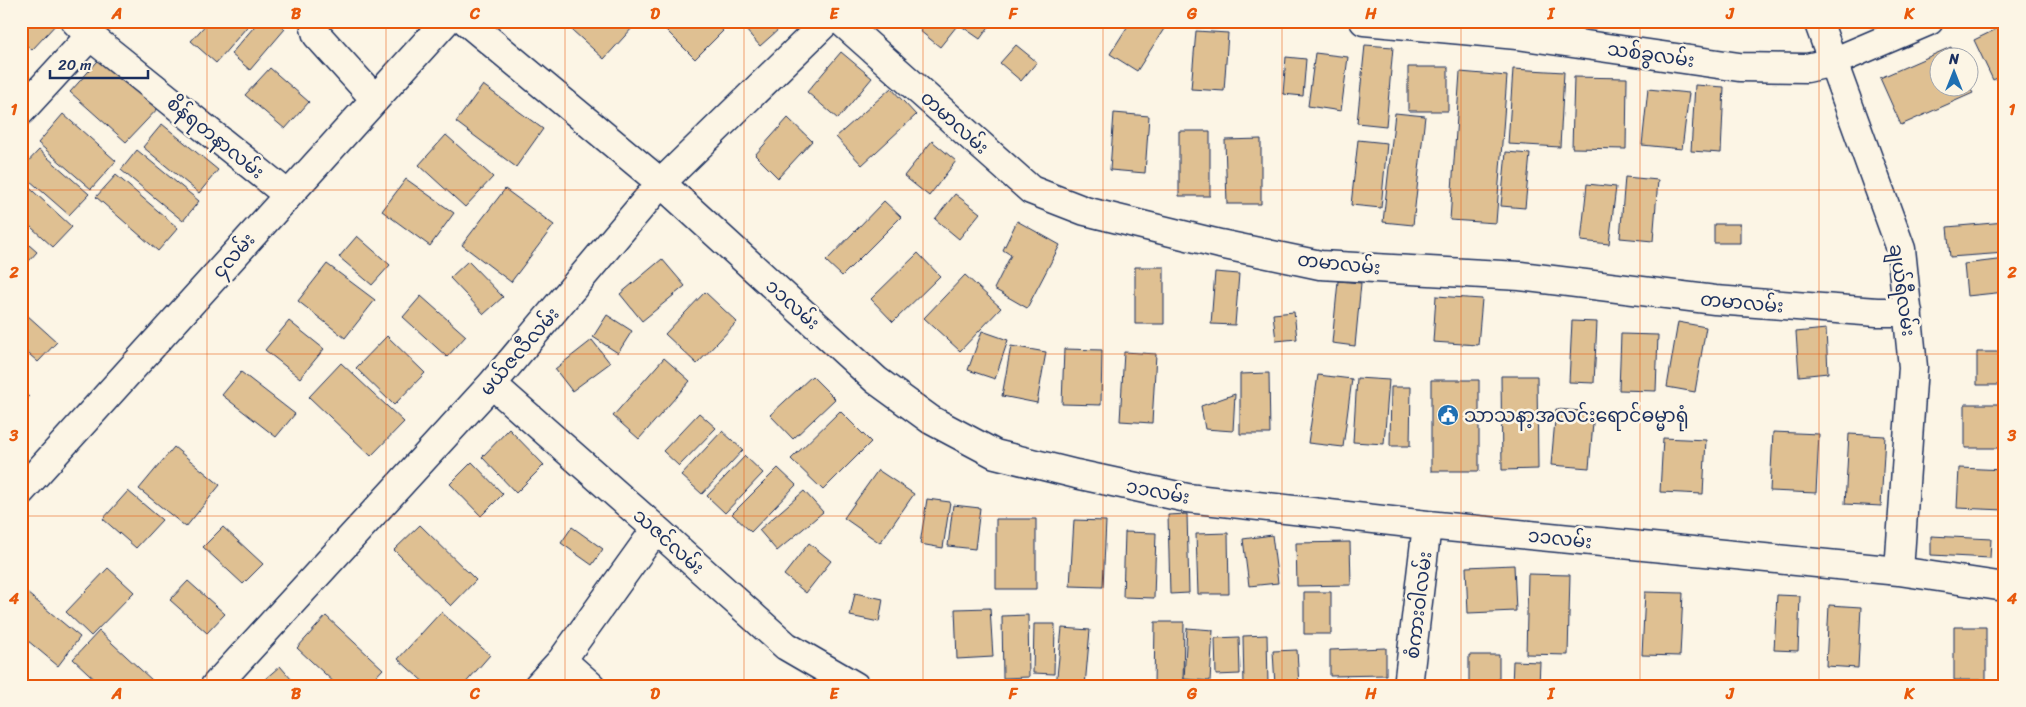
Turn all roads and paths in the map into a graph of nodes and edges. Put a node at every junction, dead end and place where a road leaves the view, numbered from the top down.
1 (316, 21) edge
2 (446, 21) edge
3 (466, 21) edge
4 (827, 21) edge
5 (841, 21) edge
6 (1364, 21) edge
7 (1818, 21) edge
8 (1929, 21) edge
9 (83, 29) edge
10 (1833, 62) junction
11 (375, 99) junction
12 (21, 111) edge
13 (661, 183) junction
14 (288, 194) junction
15 (1908, 312) junction
16 (492, 384) junction
17 (21, 491) edge
18 (1427, 524) junction
19 (656, 529) junction
20 (1899, 571) junction
21 (2005, 587) edge
22 (562, 660) junction
23 (215, 686) edge
24 (538, 686) edge
25 (591, 686) edge
26 (855, 686) edge
27 (1408, 686) edge

1 - 11 street
2 - 11 street, ၄လမ်း
3 - 13 street, ၁၁လမ်း
4 - 13 street, မယ်ဇလီလမ်း
5 - 15 street, တမာလမ်း
6 - 10 street, သစ်ခွလမ်း
7 - 10 street, ချယ်ရီလမ်း
8 - 10 street, သစ်ခွလမ်း
9 - 12 street
9 - 14 street, စိန်ရတနာလမ်း
10 - 15 street, ချယ်ရီလမ်း
11 - 14 street, ၄လမ်း
13 - 16 street, မယ်ဇလီလမ်း
13 - 18 street, ၁၁လမ်း
14 - 17 street, ၄လမ်း
15 - 20 street, ချယ်ရီလမ်း
16 - 19 street, သဇင်လမ်း
16 - 23 street, မယ်ဇလီလမ်း
18 - 20 street, ၁၁လမ်း
18 - 27 street, စံကားဝါလမ်း
19 - 22 street
19 - 26 street, သဇင်လမ်း
20 - 21 street, ၁၁လမ်း
22 - 24 street
22 - 25 street

